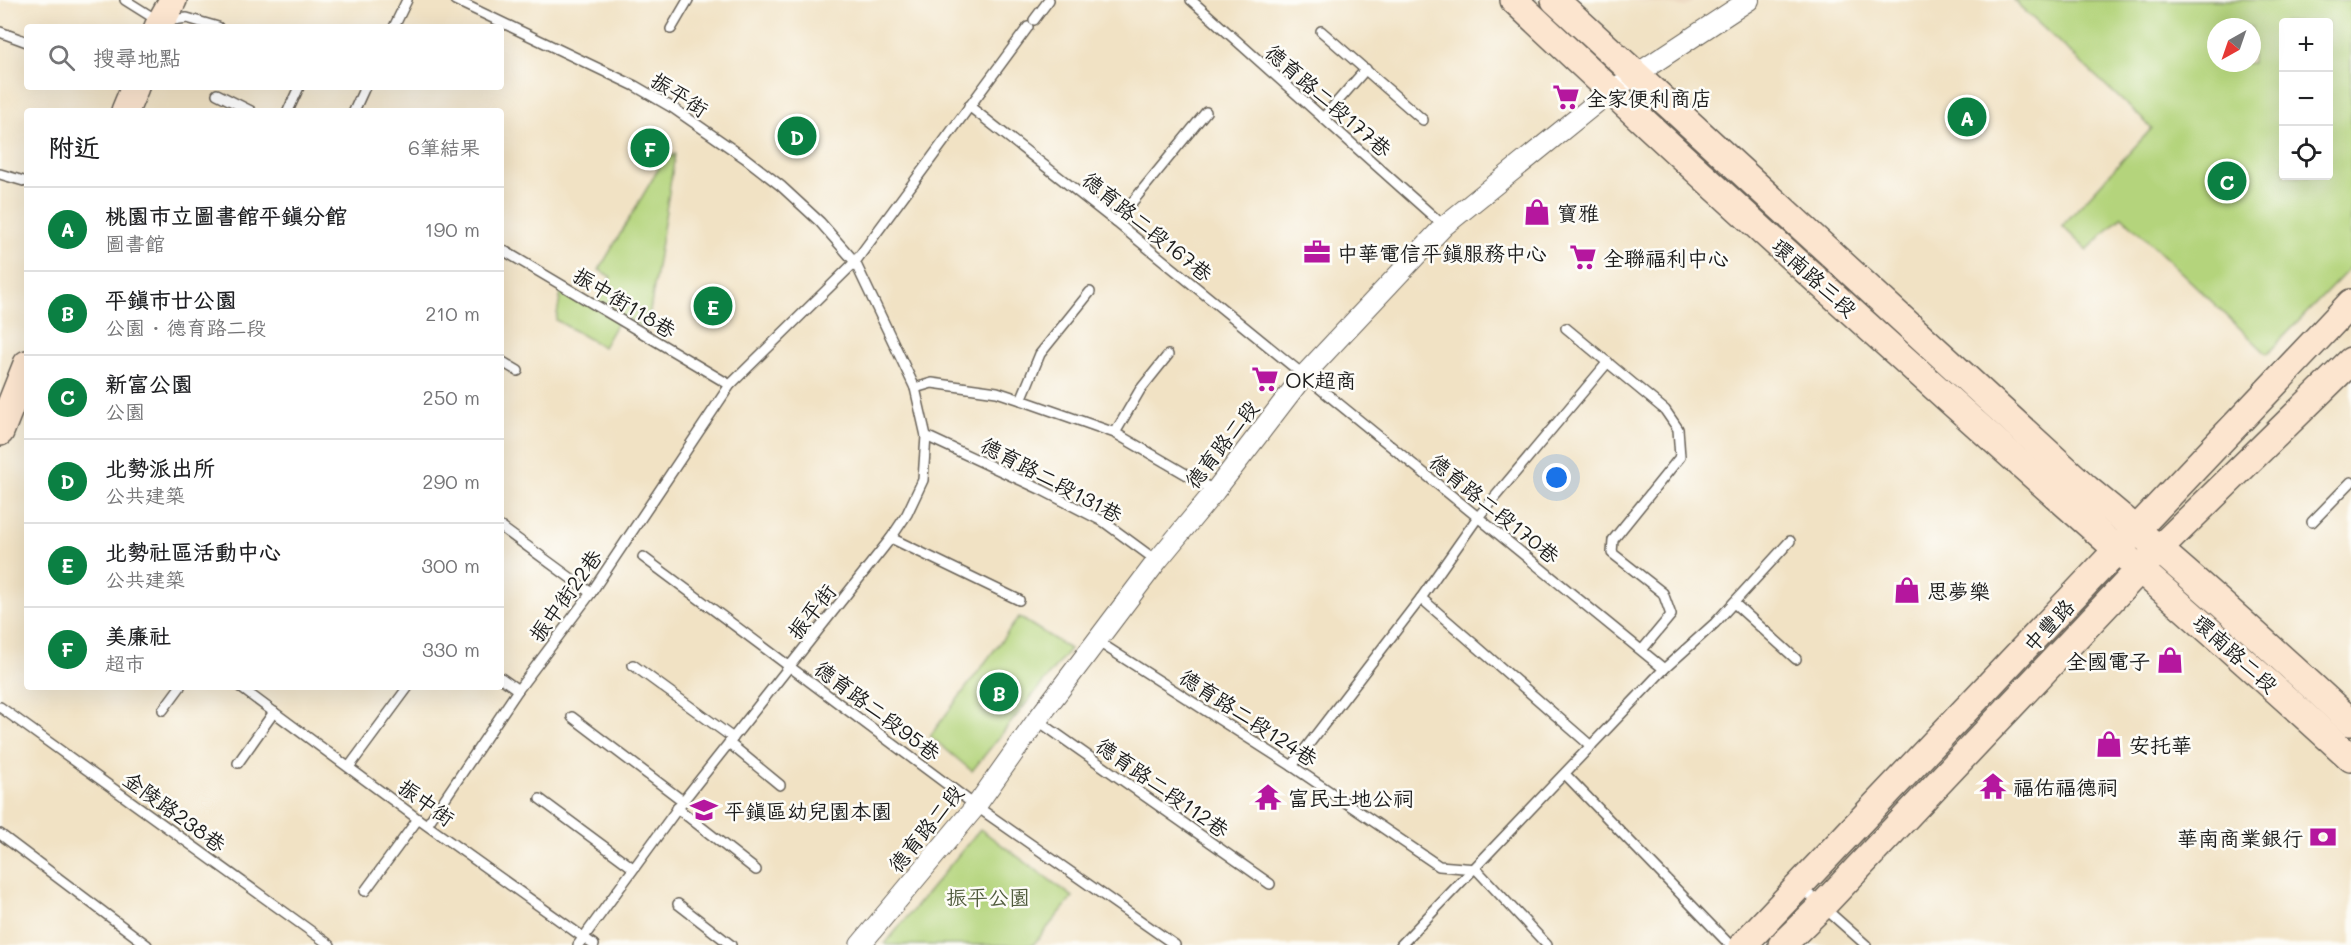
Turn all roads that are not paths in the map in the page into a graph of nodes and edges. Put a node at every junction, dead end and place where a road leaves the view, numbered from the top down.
1 (125, 0) edge
2 (407, 0) edge
3 (455, 0) edge
4 (688, 0) edge
5 (1049, 0) edge
6 (1191, 0) edge
7 (1514, 0) edge
8 (1555, 0) edge
9 (1749, 0) edge
10 (164, 16) edge
11 (208, 24) edge
12 (395, 24) edge
13 (671, 29) dead end
14 (1321, 31) dead end
15 (0, 32) edge
16 (24, 41) edge
17 (1366, 69) junction
18 (1635, 75) junction
19 (134, 90) edge
20 (298, 90) edge
21 (364, 90) edge
22 (1611, 91) junction
23 (217, 94) dead end
24 (969, 106) junction
25 (126, 108) edge
26 (246, 108) edge
27 (289, 108) edge
28 (355, 108) edge
29 (1206, 112) dead end
30 (1323, 118) junction
31 (1423, 120) dead end
32 (0, 174) edge
33 (24, 181) edge
34 (1116, 222) junction
35 (1444, 226) junction
36 (504, 251) edge
37 (855, 262) junction
38 (1090, 292) dead end
39 (2351, 303) edge
40 (1566, 328) dead end
41 (1168, 355) dead end
42 (2351, 360) edge
43 (1608, 362) junction
44 (504, 363) edge
45 (518, 370) dead end
46 (24, 372) edge
47 (1304, 375) junction
48 (730, 385) junction
49 (915, 388) junction
50 (1021, 400) junction
51 (0, 432) edge
52 (1115, 433) junction
53 (926, 436) junction
54 (2351, 482) edge
55 (1215, 491) junction
56 (1478, 517) junction
57 (2312, 522) dead end
58 (504, 529) edge
59 (2138, 530) junction
60 (891, 538) junction
61 (1790, 541) dead end
62 (2119, 550) junction
63 (643, 557) dead end
64 (2150, 559) junction
65 (1157, 561) junction
66 (591, 594) junction
67 (1421, 598) junction
68 (1019, 600) dead end
69 (1734, 603) junction
70 (1097, 641) junction
71 (1642, 650) junction
72 (1796, 659) dead end
73 (633, 666) dead end
74 (789, 667) junction
75 (1664, 669) junction
76 (504, 680) edge
77 (178, 690) edge
78 (244, 690) edge
79 (406, 690) edge
80 (518, 690) junction
81 (0, 707) edge
82 (163, 710) dead end
83 (274, 712) junction
84 (572, 717) dead end
85 (1037, 720) junction
86 (2351, 722) edge
87 (731, 741) junction
88 (1591, 746) junction
89 (2351, 758) edge
90 (237, 763) dead end
91 (1292, 766) junction
92 (349, 767) junction
93 (1565, 774) junction
94 (780, 785) dead end
95 (540, 799) dead end
96 (680, 805) junction
97 (976, 806) junction
98 (423, 822) junction
99 (0, 834) edge
100 (633, 868) junction
101 (1476, 869) junction
102 (756, 870) dead end
103 (1270, 884) dead end
104 (1800, 887) junction
105 (366, 891) dead end
106 (678, 904) dead end
107 (1823, 905) junction
108 (581, 941) edge
109 (867, 942) edge
110 (147, 945) edge
111 (330, 945) edge
112 (594, 945) edge
113 (731, 945) edge
114 (1175, 945) edge
115 (1401, 945) edge
116 (1547, 945) edge
117 (1730, 945) edge
118 (1743, 945) edge
119 (1782, 945) edge
120 (1866, 945) edge

1 - 10 lane
2 - 12 lane
3 - 37 lane, 振平街
4 - 13 lane
5 - 24 lane
6 - 30 lane, 德育路二段177巷
7 - 22 main road, 環南路三段
8 - 18 main road, 環南路三段
9 - 18 street, 德育路二段
10 - 11 lane
14 - 17 lane
15 - 16 lane
17 - 30 lane
17 - 31 lane
18 - 22 street, 德育路二段
18 - 59 main road, 環南路三段
19 - 25 main road
20 - 27 lane
21 - 28 lane
22 - 35 street, 德育路二段
22 - 62 main road, 環南路三段
23 - 26 lane
24 - 34 lane, 德育路二段167巷
24 - 37 lane
29 - 34 lane
30 - 35 lane, 德育路二段177巷
32 - 33 lane
34 - 47 lane, 德育路二段167巷
35 - 47 street, 德育路二段
36 - 48 lane, 振中街118巷
37 - 48 lane, 振中街22巷
37 - 49 lane, 振平街
38 - 50 lane
39 - 59 main road, 中豐路
40 - 43 lane
41 - 52 lane
42 - 64 main road, 中豐路
43 - 56 lane
43 - 71 lane
44 - 45 lane
46 - 51 main road
47 - 55 street, 德育路二段
47 - 56 lane, 德育路二段170巷
48 - 66 lane, 振中街22巷
49 - 50 lane
49 - 53 lane, 振平街
50 - 52 lane
52 - 55 lane
53 - 60 lane, 振平街
53 - 65 lane, 德育路二段131巷
54 - 57 lane
55 - 65 street, 德育路二段
56 - 67 lane
56 - 71 lane, 德育路二段170巷
58 - 66 lane
59 - 62 main road, 中豐路
59 - 64 main road, 環南路二段
60 - 68 lane
60 - 74 lane, 振平街
61 - 69 lane
62 - 64 main road, 環南路二段
62 - 104 main road, 中豐路
63 - 74 lane, 德育路二段95巷
64 - 86 main road, 環南路二段
64 - 89 main road, 環南路二段
64 - 107 main road, 中豐路
65 - 70 street, 德育路二段
66 - 80 lane, 振中街22巷
67 - 88 lane
67 - 91 lane
69 - 72 lane
69 - 75 lane
70 - 85 street, 德育路二段
70 - 91 lane, 德育路二段124巷
71 - 75 lane, 德育路二段170巷
73 - 87 lane
74 - 87 lane, 振平街
74 - 97 lane, 德育路二段95巷
75 - 88 lane
76 - 80 lane
77 - 82 lane
78 - 83 lane, 振中街
79 - 92 lane
80 - 98 lane, 振中街22巷
81 - 111 lane, 金陵路238巷
83 - 90 lane
83 - 92 lane, 振中街
84 - 96 lane
85 - 97 street, 德育路二段
85 - 103 lane, 德育路二段112巷
87 - 94 lane
87 - 96 lane, 振平街
88 - 93 lane
91 - 101 lane, 德育路二段124巷
92 - 98 lane, 振中街
93 - 101 lane
93 - 117 lane
95 - 100 lane
96 - 100 lane, 振平街
96 - 102 lane
97 - 109 street, 德育路二段
97 - 114 lane, 德育路二段95巷
98 - 105 lane, 振中街22巷
98 - 108 lane, 振中街
99 - 110 lane
100 - 108 lane, 振平街
101 - 115 lane
101 - 116 lane
104 - 107 lane
104 - 118 main road, 中豐路
106 - 113 lane
107 - 119 main road, 中豐路
107 - 120 lane
108 - 112 lane, 振中街

